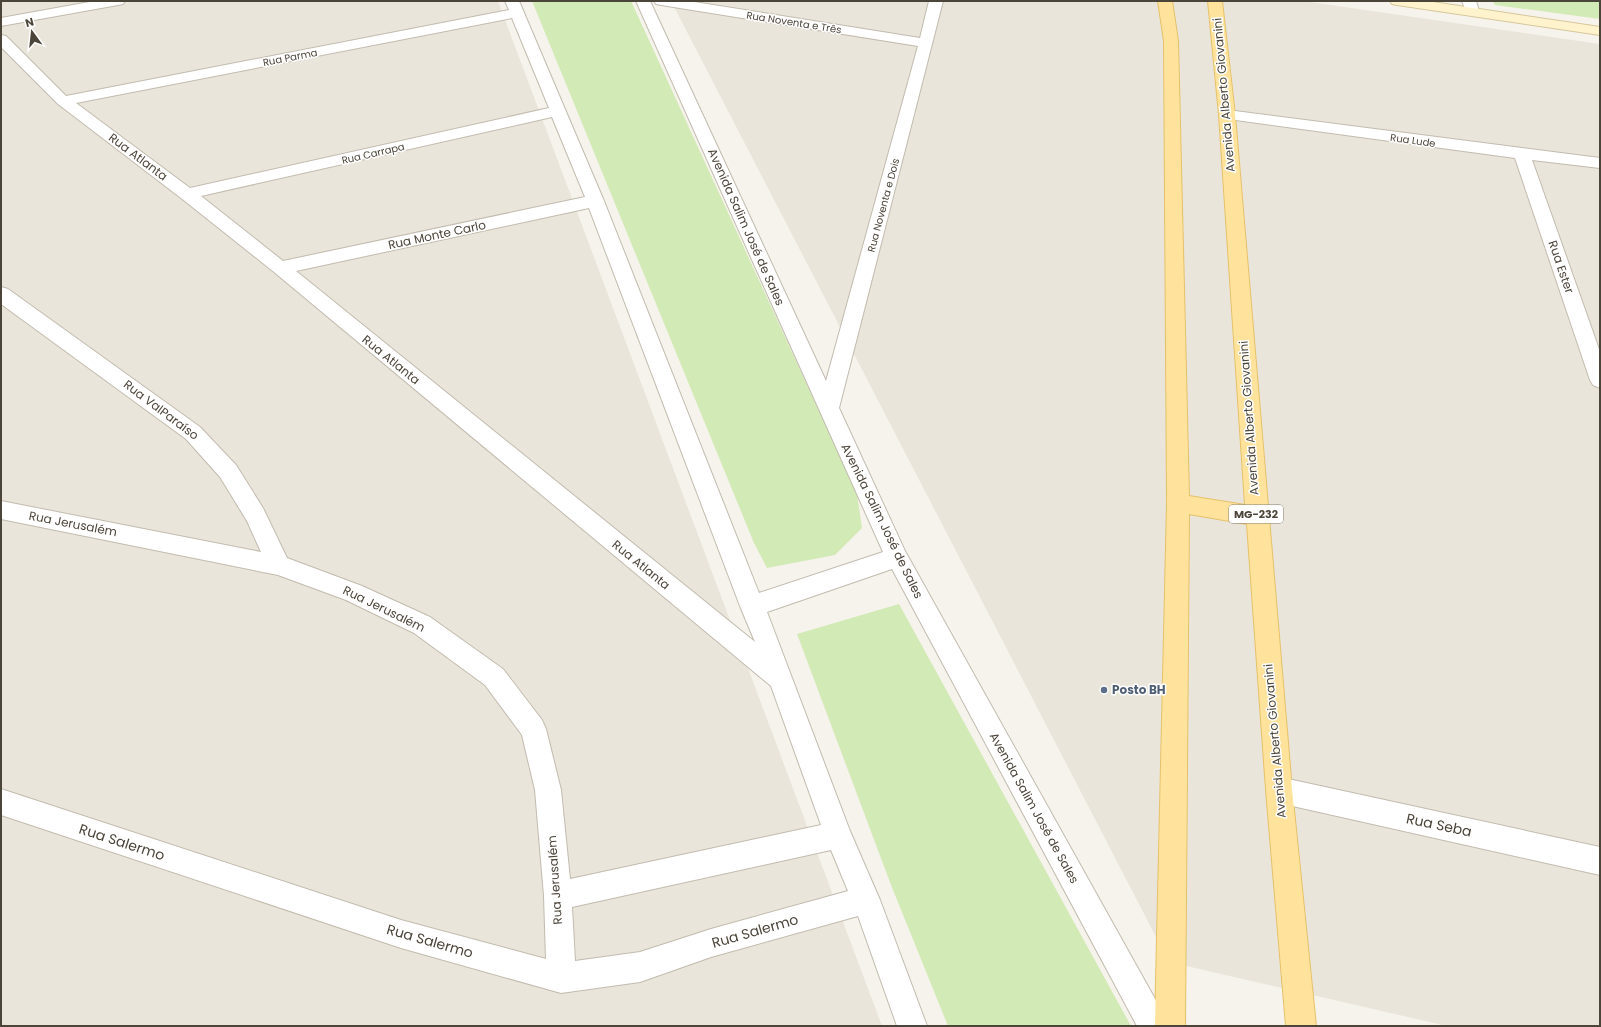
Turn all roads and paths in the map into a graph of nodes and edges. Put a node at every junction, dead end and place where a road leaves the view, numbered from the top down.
1 (118, 1) edge
2 (643, 1) edge
3 (661, 1) edge
4 (936, 1) edge
5 (1165, 1) edge
6 (1215, 1) edge
7 (1397, 1) edge
8 (1470, 6) edge
9 (515, 7) edge
10 (1, 22) edge
11 (1600, 31) edge
12 (1, 40) edge
13 (926, 43) junction
14 (63, 101) junction
15 (558, 111) junction
16 (1227, 115) junction
17 (1522, 154) junction
18 (1600, 163) edge
19 (187, 194) junction
20 (595, 201) junction
21 (280, 268) junction
22 (1, 294) edge
23 (1600, 380) edge
24 (829, 409) junction
25 (1178, 503) junction
26 (1, 510) edge
27 (1256, 516) junction
28 (897, 557) junction
29 (279, 565) junction
30 (752, 606) junction
31 (781, 679) junction
32 (1279, 790) junction
33 (1, 802) edge
34 (838, 834) junction
35 (1600, 861) edge
36 (558, 896) junction
37 (866, 900) junction
38 (561, 978) junction
39 (912, 1026) edge
40 (1153, 1026) edge
41 (1170, 1026) edge
42 (1301, 1026) edge

1 - 10 street
2 - 24 street, Avenida Salim José de Sales
3 - 13 street, Rua Noventa e Três
4 - 13 street, Rua Noventa e Dois
5 - 25 main road
6 - 16 main road, Avenida Alberto Giovanini / MG-232
7 - 8 street
8 - 11 street
9 - 14 street, Rua Parma
9 - 15 street
12 - 14 street, Rua Atlanta
13 - 24 street, Rua Noventa e Dois
14 - 19 street, Rua Atlanta
15 - 19 street, Rua Carrapa
15 - 20 street
16 - 17 street, Rua Lude
16 - 27 main road, Avenida Alberto Giovanini / MG-232
17 - 18 street, Rua Lude
17 - 23 street, Rua Ester
19 - 21 street, Rua Atlanta
20 - 21 street, Rua Monte Carlo
20 - 30 street
21 - 31 street, Rua Atlanta
22 - 29 street, Rua ValParaíso
24 - 28 street, Avenida Salim José de Sales
25 - 27 main road
25 - 41 main road
26 - 29 street, Rua Jerusalém
27 - 32 main road, Avenida Alberto Giovanini / MG-232
28 - 30 street
28 - 40 street, Avenida Salim José de Sales
29 - 36 street, Rua Jerusalém
30 - 31 street
31 - 34 street
32 - 35 street, Rua Seba
32 - 42 main road, Avenida Alberto Giovanini / MG-232
33 - 38 street, Rua Salermo
34 - 36 street
34 - 37 street
36 - 38 street, Rua Jerusalém
37 - 38 street, Rua Salermo
37 - 39 street

